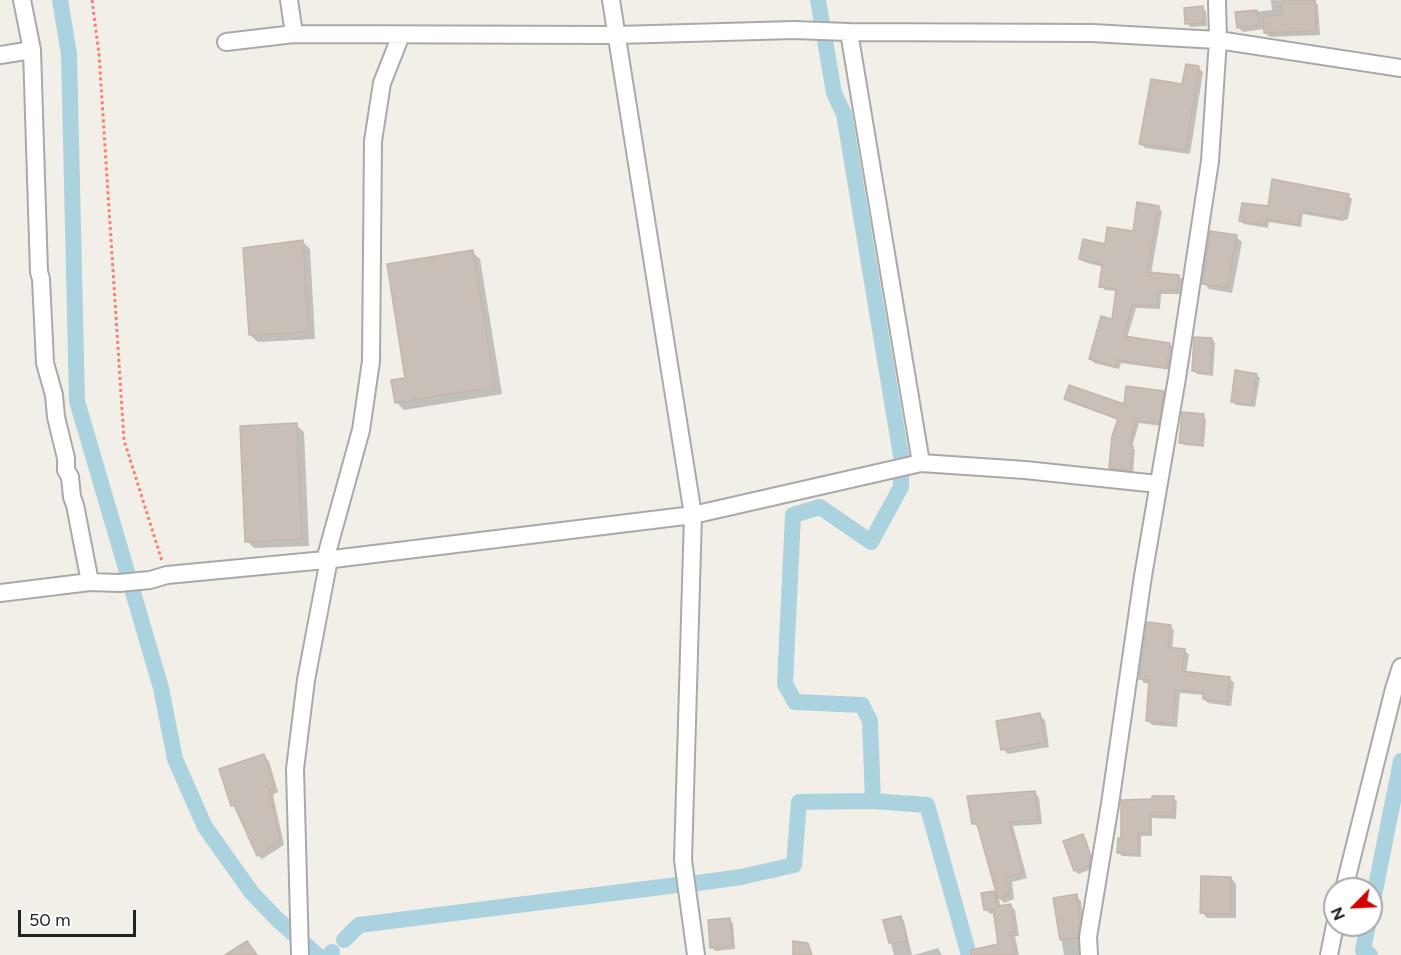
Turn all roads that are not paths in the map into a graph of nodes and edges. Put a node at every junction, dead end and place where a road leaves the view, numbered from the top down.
1 (22, 0) edge
2 (289, 0) edge
3 (611, 0) edge
4 (1217, 0) edge
5 (843, 31) junction
6 (294, 34) junction
7 (400, 35) junction
8 (617, 35) junction
9 (1218, 40) junction
10 (226, 42) dead end
11 (32, 50) junction
12 (0, 55) edge
13 (1401, 68) edge
14 (921, 464) junction
15 (1158, 484) junction
16 (693, 515) junction
17 (327, 560) junction
18 (90, 582) junction
19 (0, 593) edge
20 (1401, 667) edge
21 (1347, 877) edge
22 (1333, 937) edge
23 (300, 955) edge
24 (696, 955) edge
25 (1089, 955) edge
26 (1329, 955) edge

1 - 11 street
2 - 6 street
3 - 8 street
4 - 9 street
5 - 8 street
5 - 9 street
5 - 14 street
6 - 7 street
6 - 10 street
7 - 8 street
7 - 17 street
8 - 16 street
9 - 13 street
9 - 15 street
11 - 12 street
11 - 18 street
14 - 15 street
14 - 16 street
15 - 25 street
16 - 17 street
16 - 24 street
17 - 18 street
17 - 23 street
18 - 19 street
20 - 21 street
22 - 26 street

